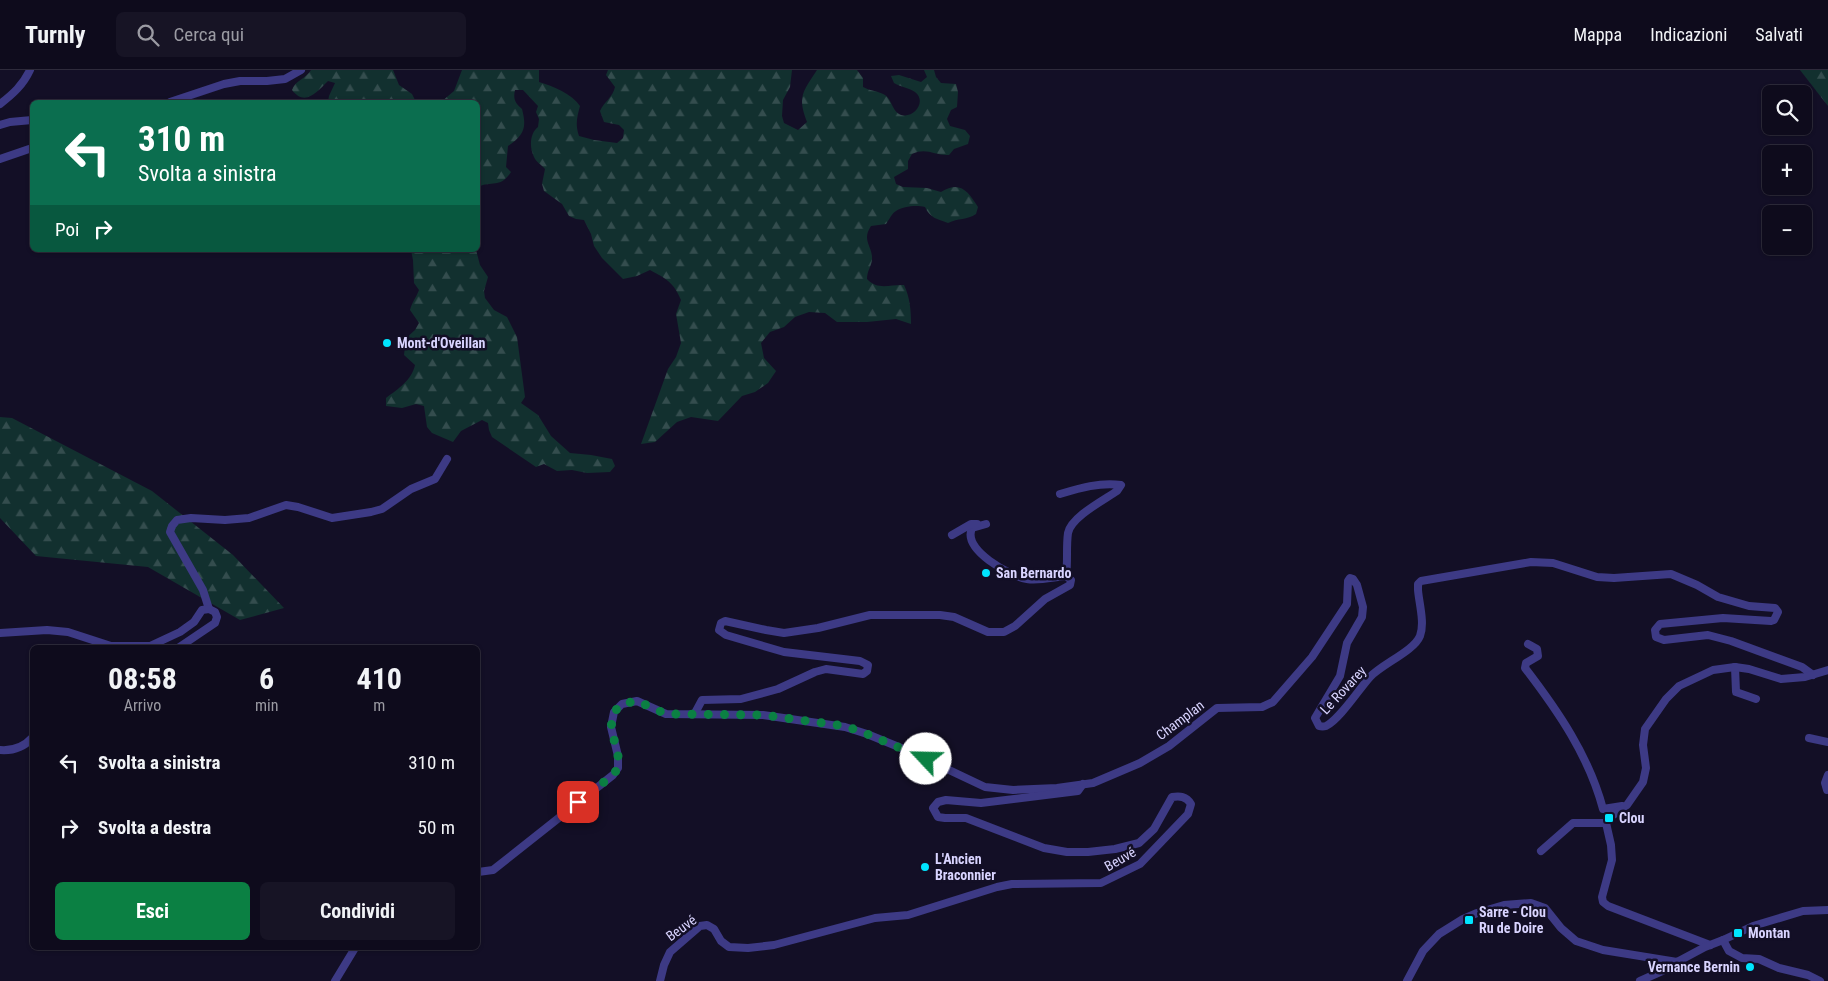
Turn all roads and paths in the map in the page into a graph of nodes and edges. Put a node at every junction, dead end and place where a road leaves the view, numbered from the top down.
1 (30, 70) edge
2 (301, 70) edge
3 (176, 100) edge
4 (0, 104) edge
5 (30, 120) edge
6 (0, 125) edge
7 (30, 149) edge
8 (0, 159) edge
9 (447, 459) dead end
10 (1060, 494) dead end
11 (952, 535) dead end
12 (1066, 576) junction
13 (209, 609) junction
14 (0, 633) edge
15 (1528, 644) dead end
16 (108, 645) edge
17 (152, 645) edge
18 (182, 645) edge
19 (1735, 668) junction
20 (1828, 670) edge
21 (1812, 675) junction
22 (1291, 684) joint
23 (1756, 699) dead end
24 (695, 713) junction
25 (1809, 738) dead end
26 (30, 740) edge
27 (1828, 742) edge
28 (0, 750) edge
29 (1828, 775) edge
30 (1083, 784) junction
31 (1827, 790) dead end
32 (1627, 805) junction
33 (1606, 823) junction
34 (1541, 851) dead end
35 (480, 872) edge
36 (1828, 910) edge
37 (1723, 940) junction
38 (1710, 944) junction
39 (354, 950) edge
40 (1677, 962) junction
41 (335, 981) edge
42 (660, 981) edge
43 (1407, 981) edge
44 (1640, 981) edge
45 (1820, 981) edge

1 - 4 street
2 - 3 street
5 - 6 street
7 - 8 street
9 - 13 street
10 - 12 street
11 - 12 street
12 - 24 street
13 - 17 street
13 - 18 street
14 - 16 street
15 - 32 street
19 - 21 street
19 - 23 street
19 - 32 street
20 - 21 street
21 - 22 street, Le Rovarey
22 - 30 street, Champlan
24 - 30 street
24 - 35 street
25 - 27 street
26 - 28 street
29 - 31 street
30 - 42 street, Beuvé
32 - 33 street
33 - 34 street
33 - 38 street
36 - 37 street
37 - 38 street
37 - 45 street
38 - 40 street
39 - 41 street
40 - 43 street
40 - 44 street

